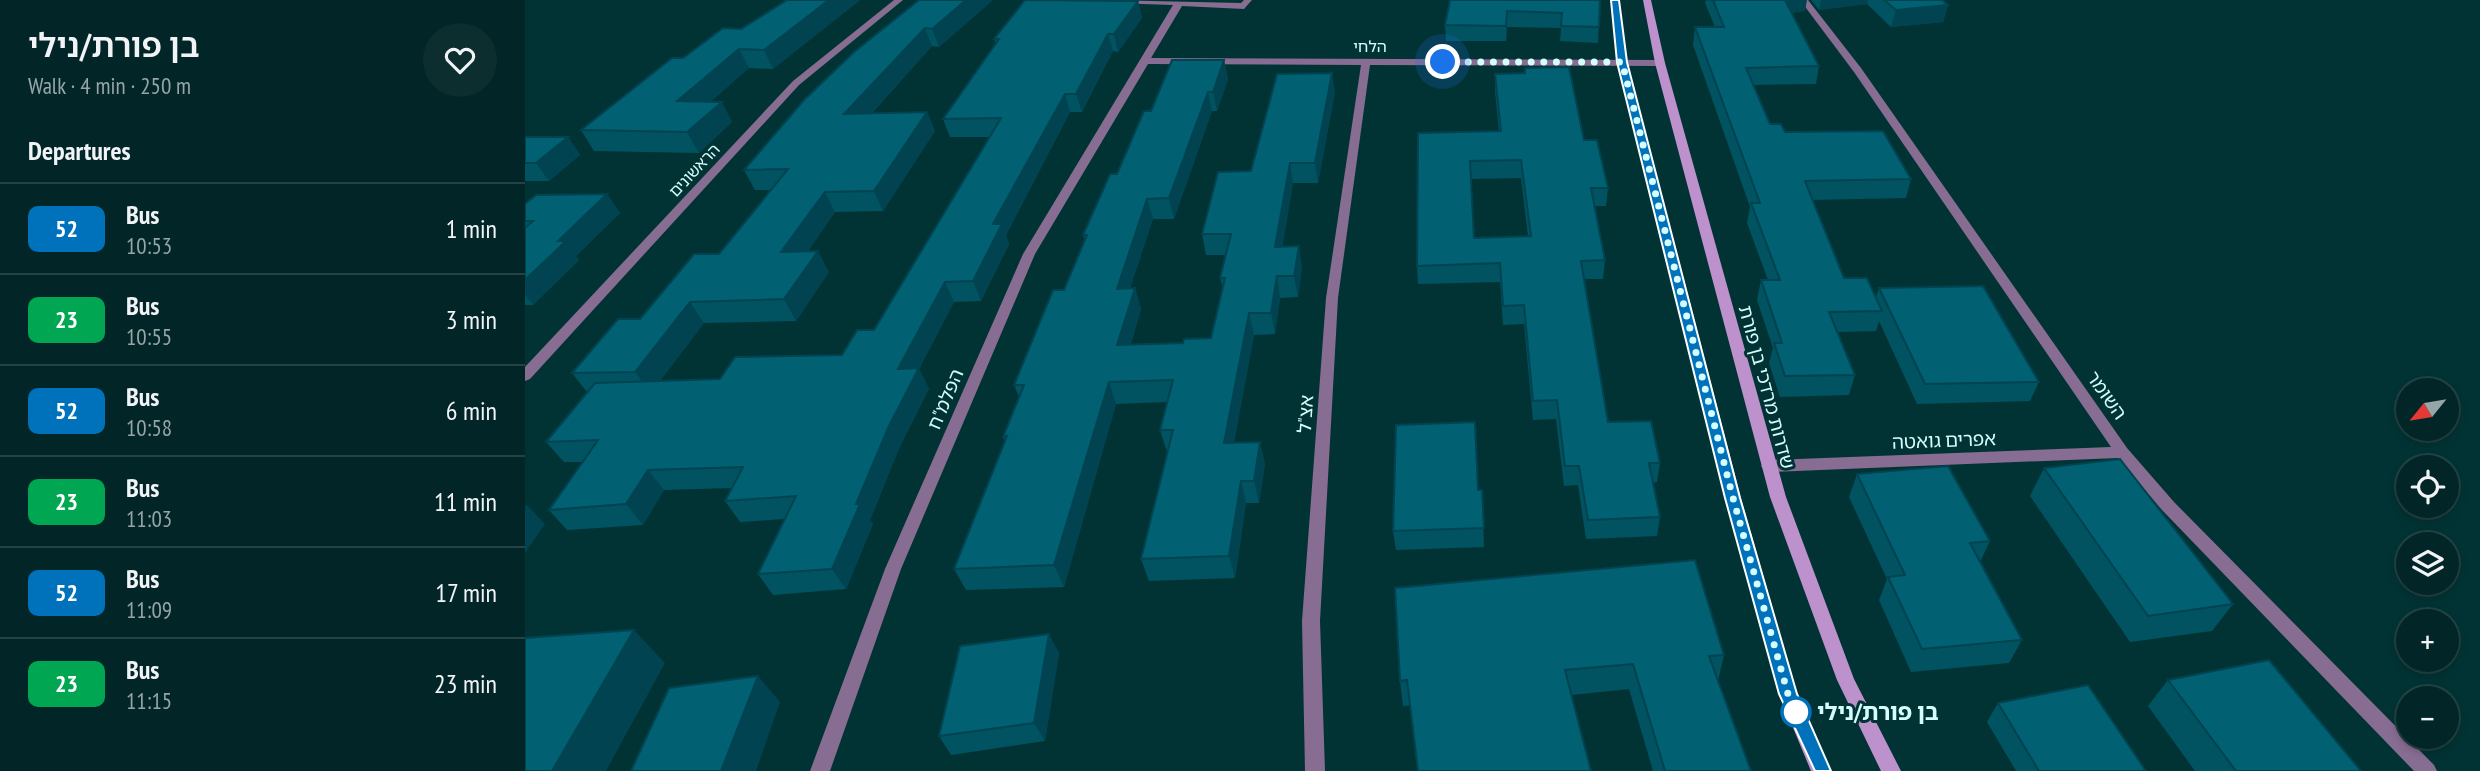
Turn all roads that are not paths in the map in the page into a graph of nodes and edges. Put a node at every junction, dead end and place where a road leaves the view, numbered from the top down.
1 (899, 0) edge
2 (1110, 0) edge
3 (1248, 0) edge
4 (1615, 0) edge
5 (1647, 0) edge
6 (1804, 0) edge
7 (1178, 5) junction
8 (1145, 61) junction
9 (1366, 62) junction
10 (1622, 62) junction
11 (1660, 63) junction
12 (525, 376) edge
13 (2122, 452) junction
14 (1769, 466) junction
15 (820, 771) edge
16 (1315, 771) edge
17 (1821, 771) edge
18 (1891, 771) edge
19 (2427, 771) edge

1 - 12 street, הראשונים
2 - 7 street
3 - 7 street
4 - 10 street
5 - 11 street, שדרות מרדכי בן פורת
6 - 13 street, השומר
7 - 8 street
8 - 9 street, הלחי
8 - 15 street, הפלמ"ח
9 - 10 street, הלחי
9 - 16 street, אצ"ל
10 - 11 street, הלחי
10 - 17 street
11 - 14 street, שדרות מרדכי בן פורת
13 - 14 street, אפרים גואטה
13 - 19 street, השומר
14 - 18 street, שדרות מרדכי בן פורת

